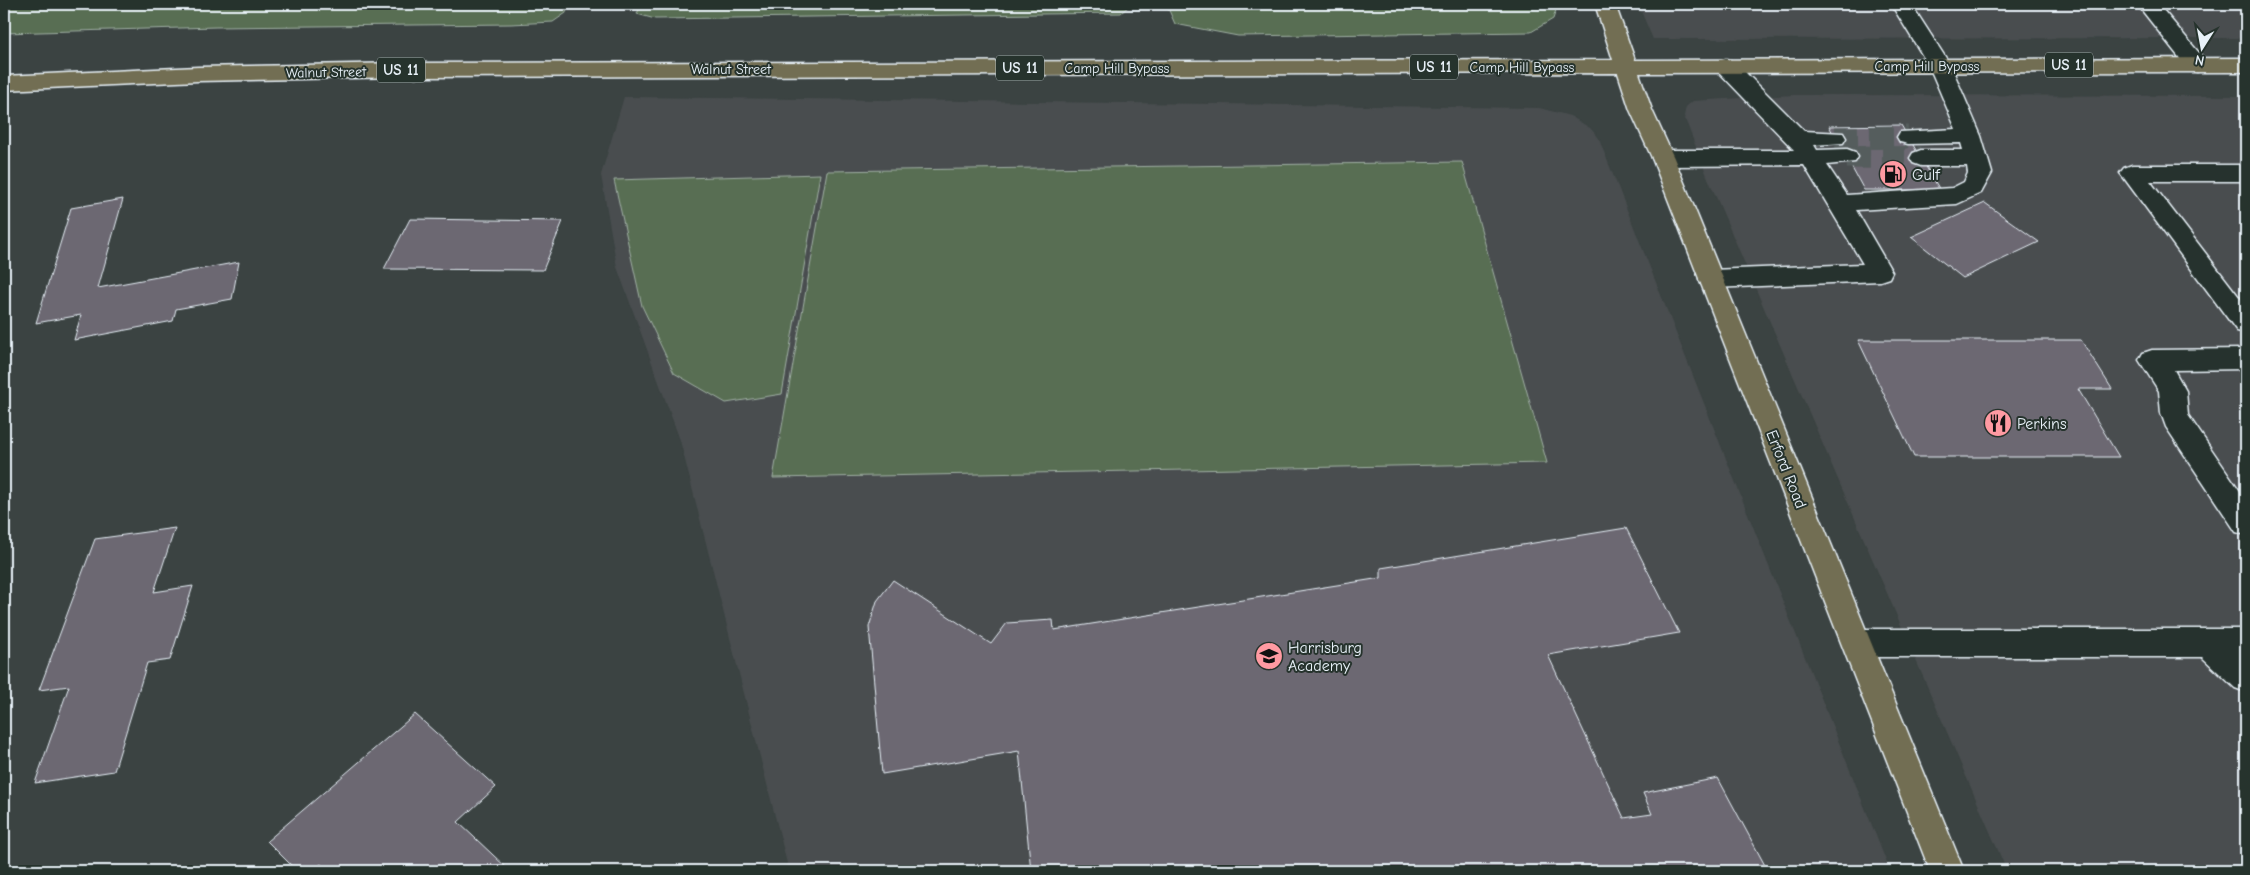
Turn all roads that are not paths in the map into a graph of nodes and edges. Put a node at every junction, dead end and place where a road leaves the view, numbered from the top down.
1 (1605, 4) edge
2 (1901, 4) edge
3 (2146, 4) edge
4 (2197, 65) junction
5 (2246, 65) edge
6 (1726, 66) junction
7 (1940, 66) junction
8 (1628, 67) junction
9 (799, 68) joint
10 (4, 83) edge
11 (1908, 137) tunnel mouth
12 (1798, 138) junction
13 (1973, 147) junction
14 (1663, 158) junction
15 (1810, 158) junction
16 (1921, 158) tunnel mouth
17 (2246, 173) edge
18 (1840, 202) junction
19 (1711, 280) junction
20 (2246, 324) edge
21 (2246, 359) edge
22 (2246, 523) edge
23 (1857, 643) junction
24 (2246, 643) edge
25 (2210, 644) junction
26 (2246, 678) edge
27 (1947, 871) edge

1 - 8 main road, Erford Road
2 - 7 lane
3 - 4 lane
4 - 5 main road, Camp Hill Bypass / US 11
4 - 7 main road, Camp Hill Bypass / US 11
6 - 7 main road, Camp Hill Bypass / US 11
6 - 8 main road, Camp Hill Bypass / US 11
6 - 12 lane
7 - 13 lane
8 - 9 main road, Camp Hill Bypass / US 11
8 - 14 main road, Erford Road
9 - 10 main road, Walnut Street / US 11
11 - 13 lane
12 - 15 lane
12 - 15 lane
13 - 16 lane
13 - 18 lane
14 - 15 lane
14 - 19 main road, Erford Road
15 - 18 lane
17 - 20 lane
18 - 19 lane
19 - 23 main road, Erford Road
21 - 22 lane
23 - 25 lane
23 - 27 main road, Erford Road
24 - 25 lane
25 - 26 lane

